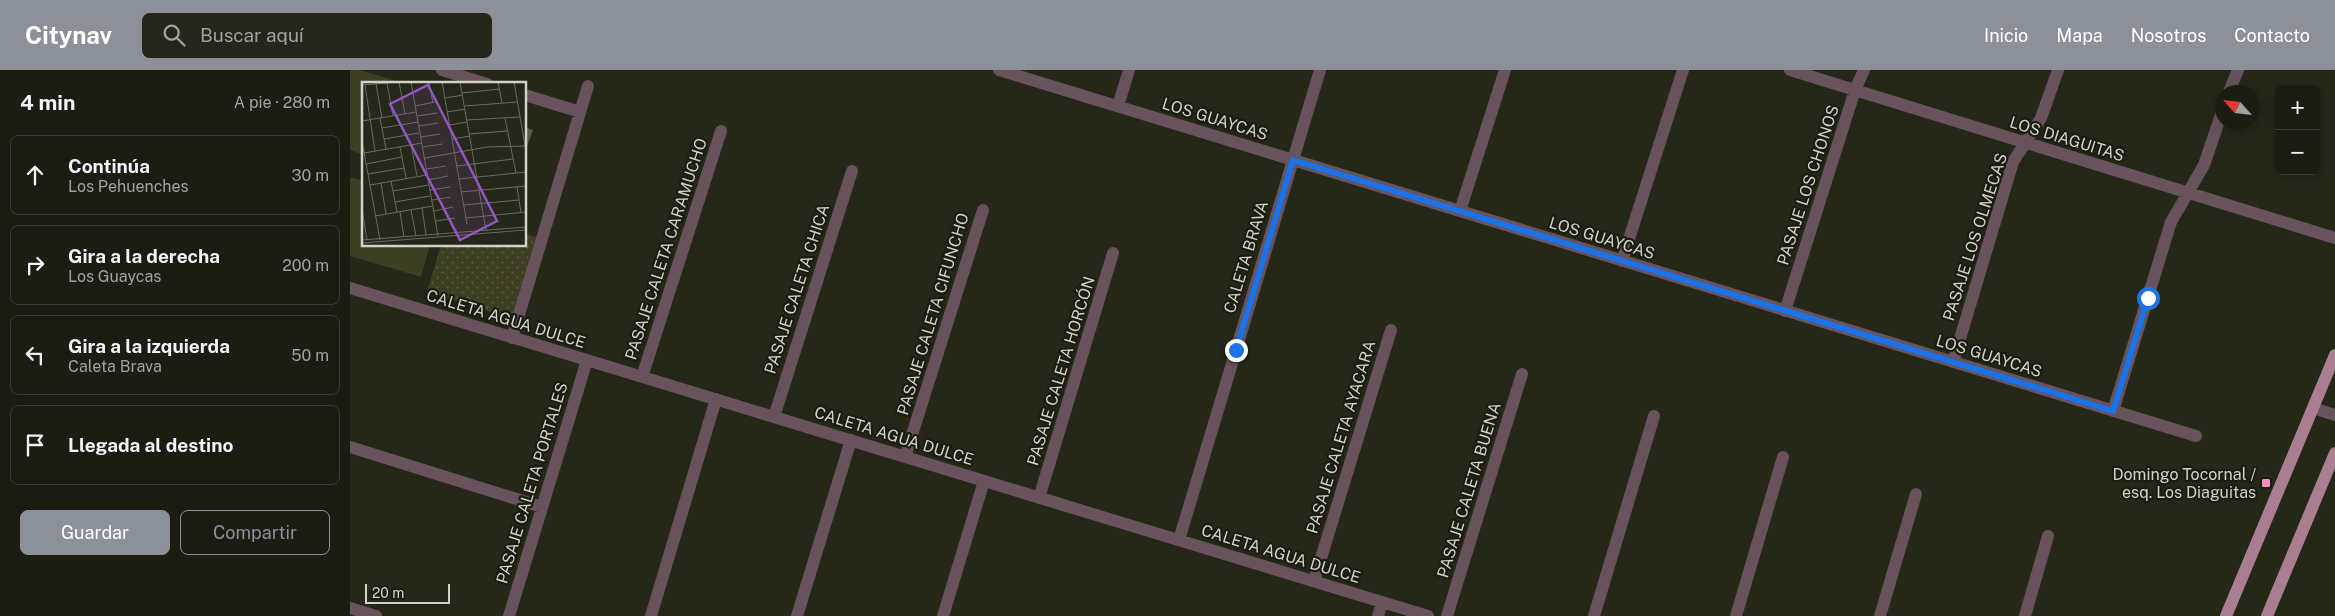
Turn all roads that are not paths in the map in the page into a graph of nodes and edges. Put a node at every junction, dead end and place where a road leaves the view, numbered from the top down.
1 (442, 70) edge
2 (999, 70) edge
3 (1129, 70) edge
4 (1320, 70) edge
5 (1505, 70) edge
6 (1683, 70) edge
7 (1790, 70) edge
8 (1864, 70) edge
9 (2058, 70) edge
10 (2238, 70) edge
11 (481, 82) edge
12 (2232, 85) edge
13 (588, 86) dead end
14 (1856, 90) junction
15 (526, 95) edge
16 (1118, 106) junction
17 (580, 112) junction
18 (2216, 130) edge
19 (721, 131) dead end
20 (2025, 143) junction
21 (1293, 160) junction
22 (852, 171) dead end
23 (2188, 193) junction
24 (983, 210) dead end
25 (1460, 211) junction
26 (2335, 238) edge
27 (1113, 253) dead end
28 (1622, 261) junction
29 (350, 288) edge
30 (1785, 311) junction
31 (1390, 330) dead end
32 (512, 338) junction
33 (2335, 354) edge
34 (587, 360) junction
35 (1953, 362) junction
36 (1522, 374) dead end
37 (642, 377) junction
38 (716, 399) junction
39 (2313, 408) junction
40 (2113, 411) junction
41 (2335, 415) edge
42 (1654, 416) dead end
43 (774, 417) junction
44 (2196, 436) dead end
45 (851, 440) junction
46 (350, 447) edge
47 (2335, 453) edge
48 (905, 457) junction
49 (1783, 457) dead end
50 (984, 481) junction
51 (1916, 494) dead end
52 (1039, 498) junction
53 (542, 507) junction
54 (2048, 536) dead end
55 (1178, 540) junction
56 (1314, 581) junction
57 (1382, 602) junction
58 (350, 608) edge
59 (376, 616) edge
60 (509, 616) edge
61 (651, 616) edge
62 (797, 616) edge
63 (943, 616) edge
64 (1378, 616) edge
65 (1428, 616) edge
66 (1447, 616) edge
67 (1594, 616) edge
68 (1736, 616) edge
69 (1880, 616) edge
70 (2025, 616) edge
71 (2226, 616) edge
72 (2267, 616) edge

1 - 11 street
2 - 16 street, LOS GUAYCAS
3 - 16 street
4 - 21 street, CALETA BRAVA
5 - 25 street
6 - 28 street
7 - 14 street, LOS DIAGUITAS
8 - 14 street, PASAJE LOS CHONOS
9 - 20 street, PASAJE LOS OLMECAS
10 - 12 street
13 - 17 street
14 - 20 street, LOS DIAGUITAS
14 - 30 street, PASAJE LOS CHONOS
15 - 17 street
16 - 21 street, LOS GUAYCAS
17 - 32 street
18 - 23 street
19 - 37 street, PASAJE CALETA CARAMUCHO
20 - 23 street, LOS DIAGUITAS
20 - 35 street, PASAJE LOS OLMECAS
21 - 25 street, LOS GUAYCAS
21 - 55 street, CALETA BRAVA
22 - 43 street, PASAJE CALETA CHICA
23 - 26 street, LOS DIAGUITAS
23 - 40 street
24 - 48 street, PASAJE CALETA CIFUNCHO
25 - 28 street, LOS GUAYCAS
27 - 52 street, PASAJE CALETA HORCÓN
28 - 30 street, LOS GUAYCAS
29 - 32 street, CALETA AGUA DULCE
30 - 35 street, LOS GUAYCAS
31 - 56 street, PASAJE CALETA AYACARA
32 - 34 street, CALETA AGUA DULCE
33 - 39 main road
34 - 37 street, CALETA AGUA DULCE
34 - 53 street, PASAJE CALETA PORTALES
35 - 40 street, LOS GUAYCAS
36 - 66 street, PASAJE CALETA BUENA
37 - 38 street, CALETA AGUA DULCE
38 - 43 street, CALETA AGUA DULCE
38 - 61 street
39 - 41 street
39 - 71 main road
40 - 44 street, LOS GUAYCAS
42 - 67 street
43 - 45 street, CALETA AGUA DULCE
45 - 48 street, CALETA AGUA DULCE
45 - 62 street
46 - 53 street
47 - 72 main road
48 - 50 street, CALETA AGUA DULCE
49 - 68 street
50 - 52 street, CALETA AGUA DULCE
50 - 63 street
51 - 69 street
52 - 55 street, CALETA AGUA DULCE
53 - 60 street, PASAJE CALETA PORTALES
54 - 70 street
55 - 56 street, CALETA AGUA DULCE
56 - 57 street, CALETA AGUA DULCE
57 - 64 street
57 - 65 street, CALETA AGUA DULCE
58 - 59 street

